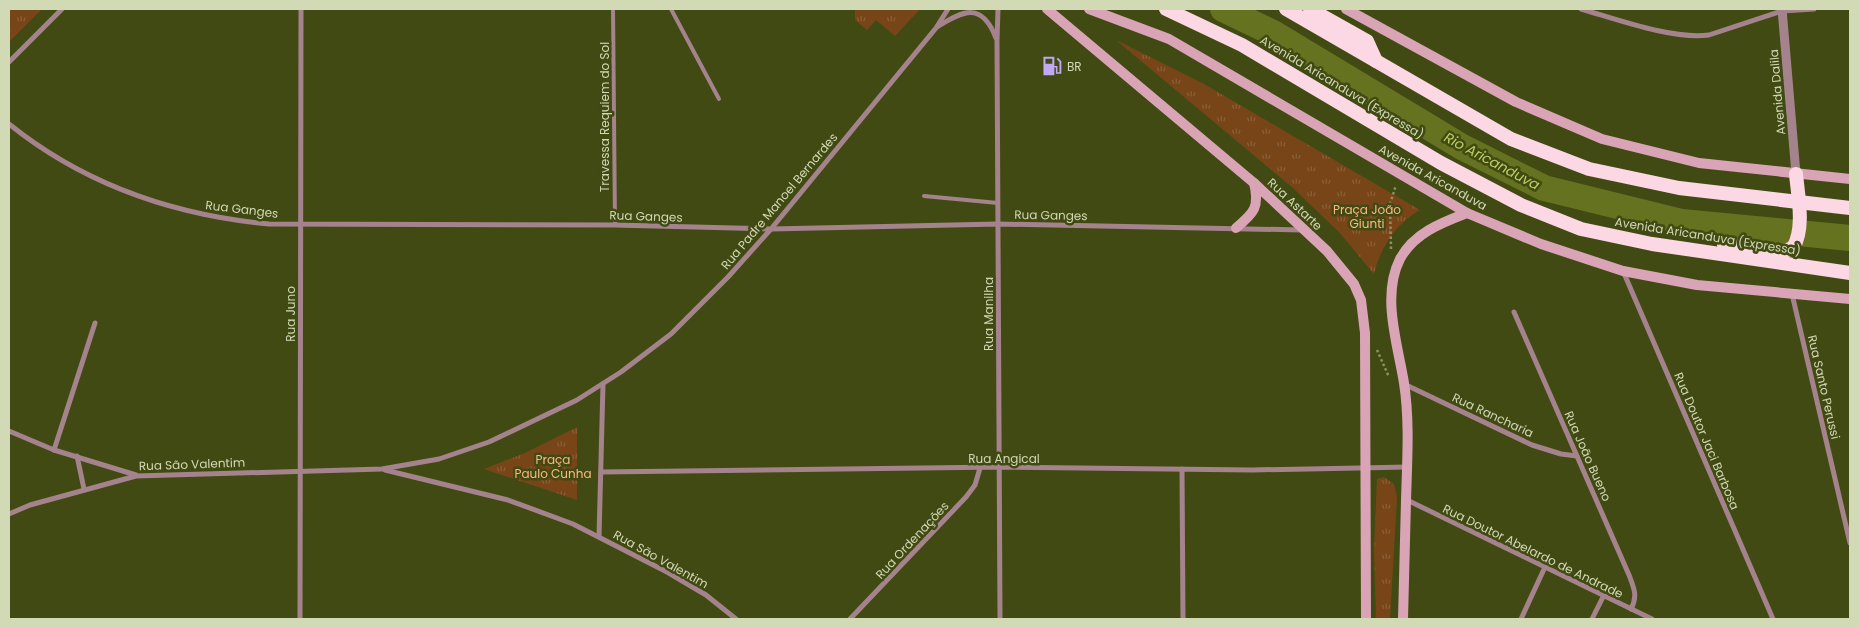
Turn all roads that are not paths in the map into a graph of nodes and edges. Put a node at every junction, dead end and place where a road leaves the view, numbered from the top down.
1 (62, 9) edge
2 (301, 9) edge
3 (614, 9) edge
4 (671, 9) edge
5 (948, 9) edge
6 (998, 9) edge
7 (1047, 9) edge
8 (1089, 9) edge
9 (1166, 9) edge
10 (1286, 9) edge
11 (1310, 9) edge
12 (1346, 9) edge
13 (1581, 9) edge
14 (1814, 9) edge
15 (1782, 10) edge
16 (936, 28) junction
17 (996, 41) junction
18 (1376, 61) junction
19 (9, 62) edge
20 (720, 99) dead end
21 (9, 124) edge
22 (1796, 174) junction
23 (1850, 179) edge
24 (1254, 184) junction
25 (924, 196) dead end
26 (998, 203) junction
27 (1799, 208) junction
28 (1850, 208) edge
29 (1467, 213) junction
30 (300, 224) junction
31 (998, 224) junction
32 (615, 225) junction
33 (1236, 228) junction
34 (771, 229) junction
35 (1305, 230) junction
36 (1652, 244) junction
37 (1623, 271) junction
38 (1850, 273) edge
39 (1792, 294) junction
40 (1850, 299) edge
41 (1514, 312) dead end
42 (95, 323) dead end
43 (602, 384) junction
44 (1404, 384) junction
45 (9, 431) edge
46 (54, 450) junction
47 (77, 456) junction
48 (1576, 456) junction
49 (1000, 467) junction
50 (1408, 467) junction
51 (980, 468) junction
52 (1182, 469) junction
53 (1365, 469) junction
54 (300, 470) junction
55 (382, 470) junction
56 (601, 472) junction
57 (136, 476) junction
58 (84, 489) junction
59 (1406, 500) junction
60 (9, 514) edge
61 (599, 537) junction
62 (1850, 543) edge
63 (1544, 568) junction
64 (1603, 597) junction
65 (1630, 608) junction
66 (300, 619) edge
67 (736, 619) edge
68 (850, 619) edge
69 (1000, 619) edge
70 (1183, 619) edge
71 (1366, 619) edge
72 (1403, 619) edge
73 (1521, 619) edge
74 (1592, 619) edge
75 (1652, 619) edge
76 (1773, 619) edge

1 - 19 street
2 - 30 street, Rua Juno
3 - 32 lane, Travessa Requiem do Sol
4 - 20 lane
5 - 16 street, Rua Padre Manoel Bernardes
6 - 17 street, Rua Manilha
7 - 24 main road, Rua Astarte
8 - 29 main road, Avenida Aricanduva
9 - 36 highway, Avenida Aricanduva (Expressa)
10 - 18 highway
11 - 18 highway
12 - 22 main road
13 - 15 street
14 - 15 street
15 - 22 street, Avenida Dalila
16 - 17 street
16 - 34 street, Rua Padre Manoel Bernardes
17 - 26 street, Rua Manilha
18 - 27 highway
21 - 30 street, Rua Ganges
22 - 23 main road
22 - 27 highway
24 - 33 main road
24 - 35 main road, Rua Astarte
25 - 26 lane
26 - 31 street, Rua Manilha
27 - 28 highway
27 - 36 highway
29 - 37 main road, Avenida Aricanduva
29 - 44 main road
30 - 32 street, Rua Ganges
30 - 54 street, Rua Juno
31 - 33 street, Rua Ganges
31 - 34 street, Rua Ganges
31 - 49 street, Rua Manilha
32 - 34 street, Rua Ganges
33 - 35 street, Rua Ganges
34 - 43 street, Rua Padre Manoel Bernardes
35 - 53 main road, Rua Astarte
36 - 38 highway, Avenida Aricanduva (Expressa)
37 - 39 main road, Avenida Aricanduva
37 - 76 street, Rua Doutor Jaci Barbosa
39 - 40 main road, Avenida Aricanduva
39 - 62 street, Rua Santo Perussi
41 - 48 street, Rua João Bueno
42 - 46 street
43 - 55 street
43 - 56 street
44 - 48 street, Rua Rancharia
44 - 50 main road
45 - 46 street
46 - 47 street
47 - 57 street
47 - 58 street
48 - 65 street, Rua João Bueno
49 - 51 street, Rua Angical
49 - 52 street, Rua Angical
49 - 69 street, Rua Manilha
50 - 53 street, Rua Angical
50 - 59 main road
51 - 56 street, Rua Angical
51 - 68 street, Rua Ordenações
52 - 53 street, Rua Angical
52 - 70 street
53 - 71 main road, Rua Astarte
54 - 55 street, Rua São Valentim
54 - 57 street, Rua São Valentim
54 - 66 street, Rua Juno
55 - 61 street
56 - 61 street
57 - 58 street, Rua São Valentim
58 - 60 street, Rua São Valentim
59 - 63 street, Rua Doutor Abelardo de Andrade
59 - 72 main road
61 - 67 street, Rua São Valentim
63 - 64 street, Rua Doutor Abelardo de Andrade
63 - 73 street
64 - 65 street, Rua Doutor Abelardo de Andrade
64 - 74 street
65 - 75 street, Rua Doutor Abelardo de Andrade

